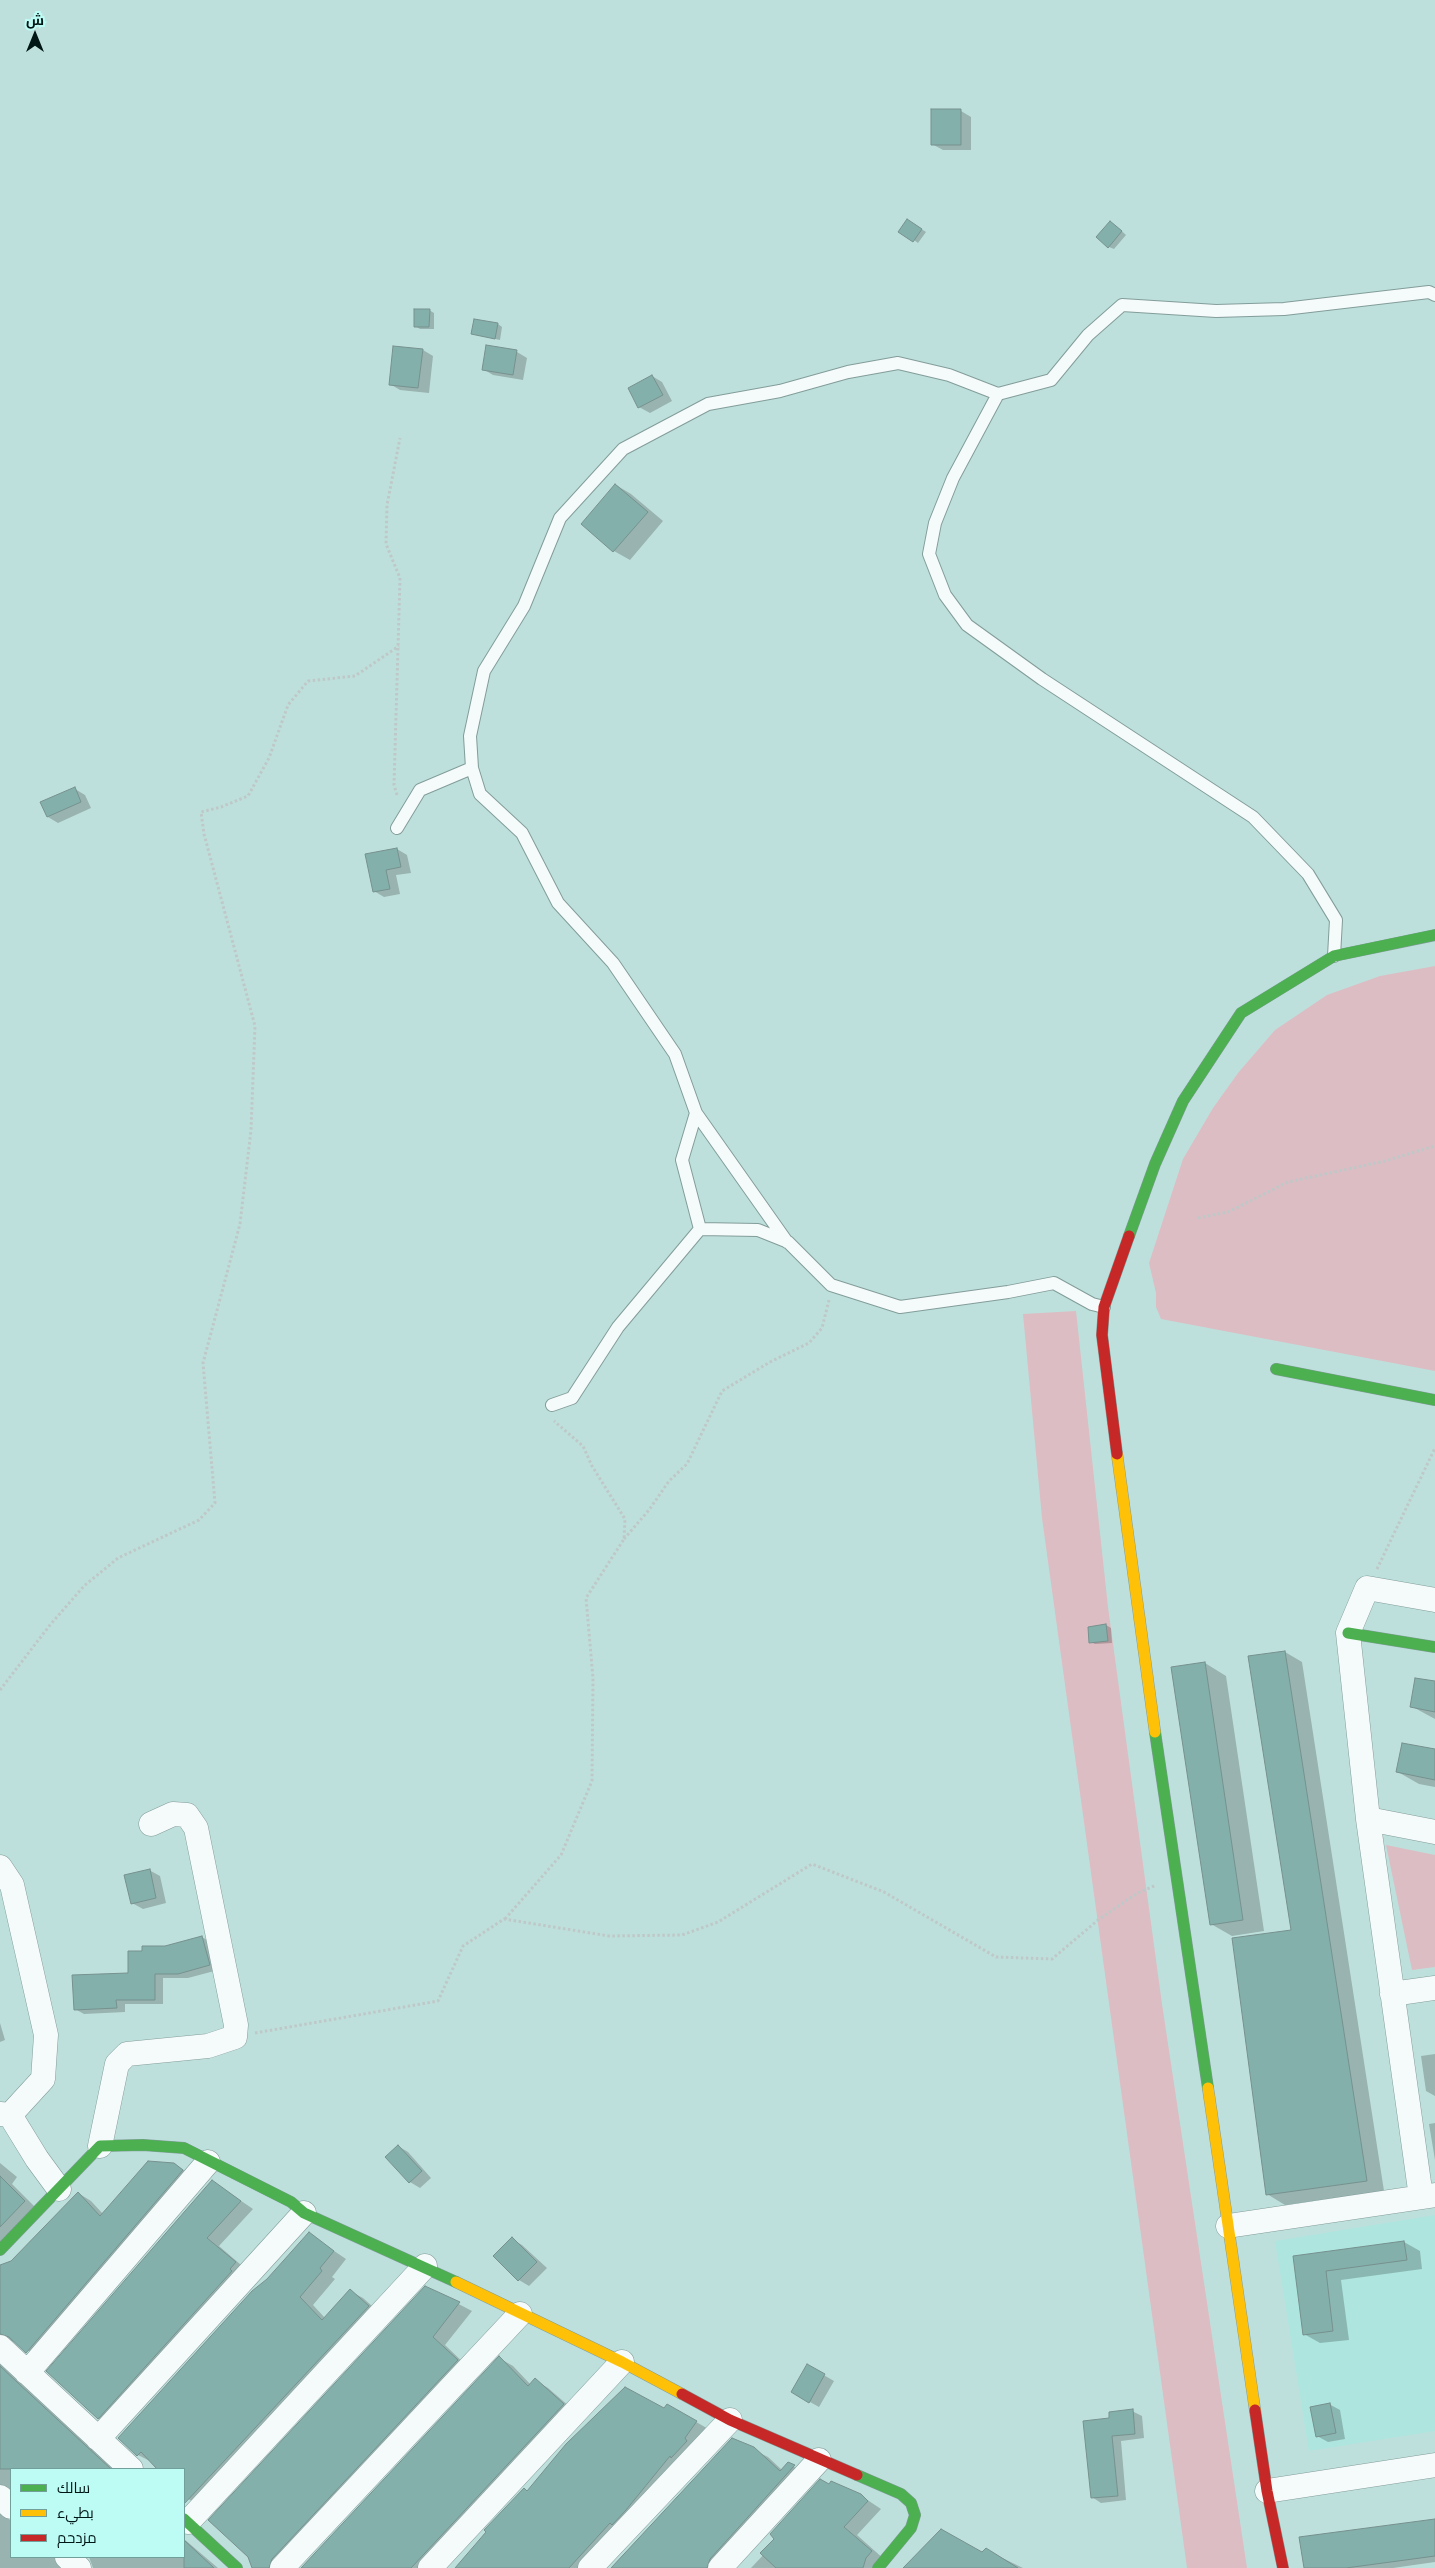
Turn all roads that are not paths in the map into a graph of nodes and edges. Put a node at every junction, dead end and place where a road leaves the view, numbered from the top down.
1 (1435, 296) edge
2 (998, 394) junction
3 (472, 768) junction
4 (401, 823) road end
5 (1435, 934) edge
6 (1334, 956) junction
7 (696, 1113) junction
8 (700, 1229) junction
9 (788, 1242) junction
10 (1104, 1307) junction
11 (1276, 1369) dead end
12 (1435, 1400) edge
13 (552, 1405) road end
14 (1435, 1600) edge
15 (1348, 1632) junction
16 (1435, 1647) edge
17 (1368, 1819) junction
18 (151, 1824) dead end
19 (1435, 1832) edge
20 (0, 1867) edge
21 (1435, 1988) edge
22 (1392, 1994) junction
23 (5, 2114) edge
24 (100, 2146) junction
25 (208, 2162) junction
26 (59, 2189) junction
27 (1428, 2196) edge
28 (304, 2213) junction
29 (1228, 2226) junction
30 (0, 2250) edge
31 (425, 2266) junction
32 (520, 2314) junction
33 (0, 2347) edge
34 (622, 2362) junction
35 (27, 2373) junction
36 (730, 2420) junction
37 (98, 2439) junction
38 (819, 2460) junction
39 (1435, 2465) edge
40 (130, 2468) edge
41 (1267, 2490) junction
42 (0, 2497) edge
43 (10, 2506) edge
44 (186, 2520) edge
45 (68, 2558) edge
46 (79, 2568) edge
47 (237, 2568) edge
48 (282, 2568) edge
49 (430, 2568) edge
50 (590, 2568) edge
51 (720, 2568) edge
52 (878, 2568) edge
53 (1283, 2568) edge

1 - 2 lane
2 - 3 lane
2 - 6 lane
3 - 4 lane
3 - 7 lane
5 - 6 street
6 - 10 street
7 - 8 lane
7 - 9 lane
8 - 9 lane
8 - 13 lane
9 - 10 lane
10 - 29 street
11 - 12 street
14 - 15 street
15 - 16 street
15 - 17 street
17 - 19 street
17 - 22 street
18 - 24 street
20 - 23 street
21 - 22 street
22 - 27 street
23 - 26 street
24 - 25 street
24 - 26 street
25 - 28 street
25 - 35 street
26 - 30 street
27 - 29 street
28 - 31 street
28 - 37 street
29 - 41 street
31 - 32 street
31 - 44 street
32 - 34 street
32 - 48 street
33 - 35 street
34 - 36 street
34 - 49 street
35 - 37 street
36 - 38 street
36 - 50 street
37 - 40 street
38 - 51 street
38 - 52 street
39 - 41 street
41 - 53 street
42 - 43 street
44 - 47 street
45 - 46 street

